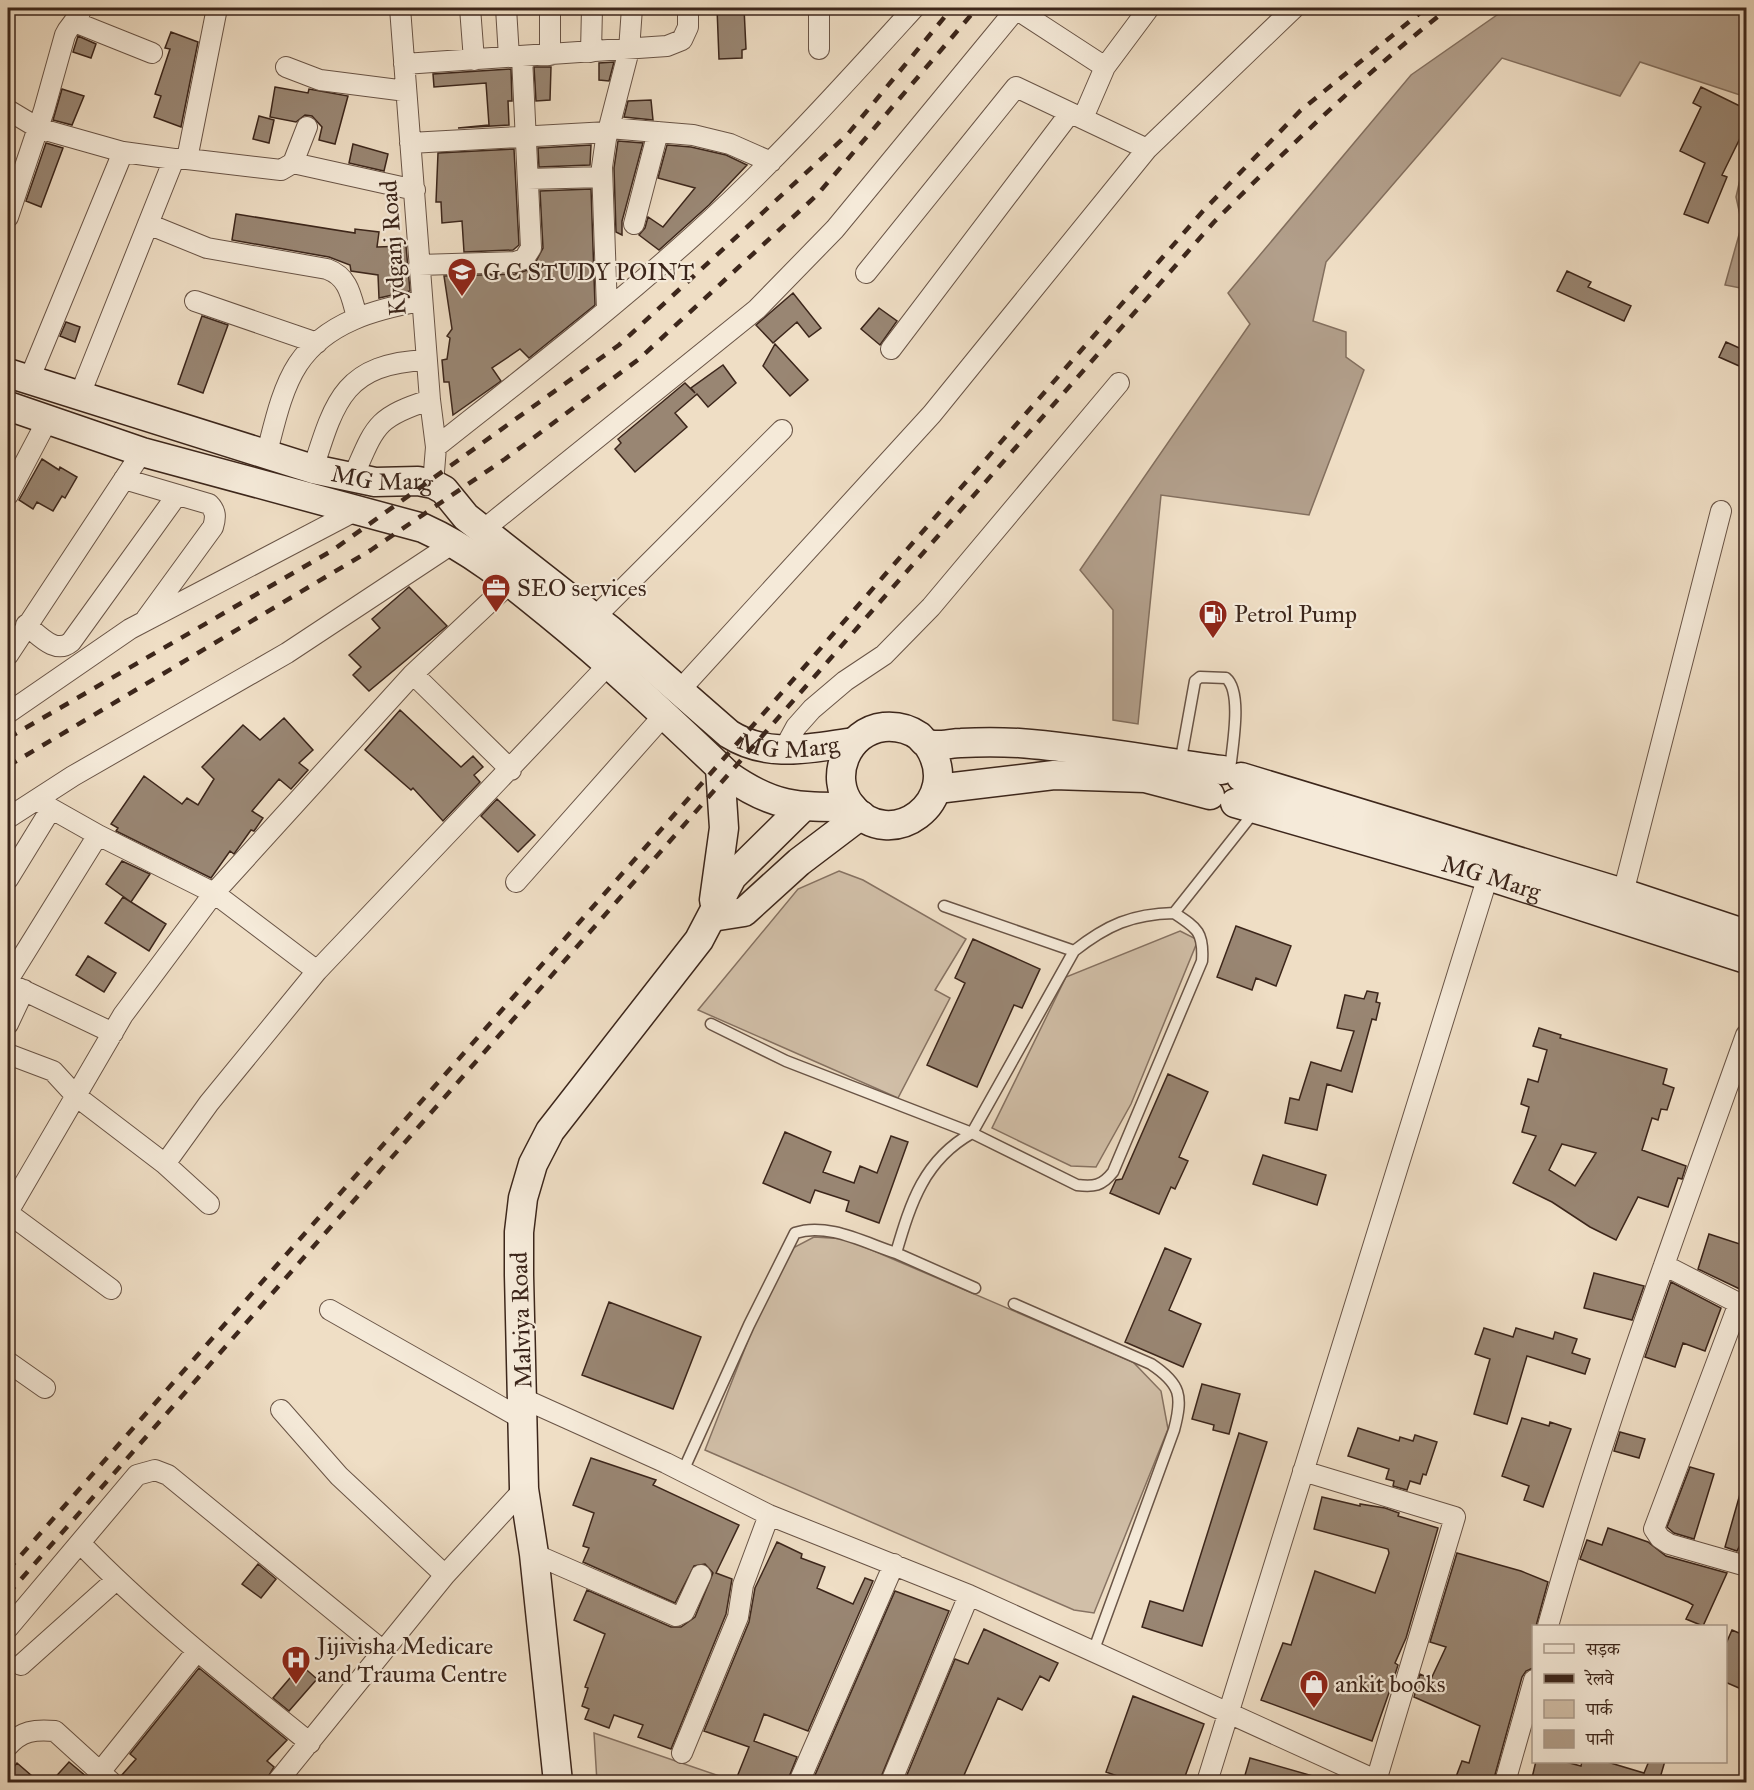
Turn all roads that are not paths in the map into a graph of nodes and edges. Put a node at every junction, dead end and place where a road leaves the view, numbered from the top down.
1 (217, 8) edge
2 (400, 8) edge
3 (470, 8) edge
4 (506, 8) edge
5 (550, 8) edge
6 (592, 8) edge
7 (632, 8) edge
8 (688, 8) edge
9 (819, 8) edge
10 (914, 8) edge
11 (1016, 8) edge
12 (1149, 8) edge
13 (1294, 8) edge
14 (79, 15) edge
15 (819, 49) dead end
16 (629, 50) junction
17 (591, 52) junction
18 (152, 53) dead end
19 (550, 55) junction
20 (515, 57) junction
21 (474, 60) junction
22 (404, 64) junction
23 (286, 67) dead end
24 (1106, 68) junction
25 (406, 91) junction
26 (8, 110) edge
27 (1076, 116) junction
28 (307, 127) dead end
29 (38, 128) junction
30 (608, 130) junction
31 (658, 132) junction
32 (525, 136) junction
33 (410, 143) junction
34 (1147, 149) junction
35 (123, 153) junction
36 (180, 159) junction
37 (771, 162) junction
38 (293, 163) junction
39 (602, 177) junction
40 (528, 179) junction
41 (415, 190) junction
42 (9, 209) edge
43 (148, 224) junction
44 (634, 224) dead end
45 (419, 265) junction
46 (866, 273) dead end
47 (195, 301) dead end
48 (422, 301) junction
49 (607, 310) junction
50 (357, 317) junction
51 (317, 343) junction
52 (891, 349) dead end
53 (426, 360) junction
54 (18, 376) edge
55 (1119, 383) dead end
56 (80, 397) junction
57 (430, 400) junction
58 (8, 406) edge
59 (48, 419) junction
60 (782, 430) dead end
61 (436, 447) junction
62 (142, 452) junction
63 (266, 456) junction
64 (313, 469) junction
65 (353, 477) junction
66 (124, 479) junction
67 (433, 484) junction
68 (8, 495) edge
69 (177, 495) junction
70 (357, 510) junction
71 (1721, 511) dead end
72 (483, 530) junction
73 (455, 542) junction
74 (511, 582) junction
75 (594, 618) junction
76 (145, 621) junction
77 (26, 625) junction
78 (8, 655) edge
79 (610, 663) junction
80 (413, 674) junction
81 (679, 691) junction
82 (8, 713) edge
83 (664, 715) junction
84 (854, 742) junction
85 (927, 744) junction
86 (783, 751) junction
87 (1180, 765) junction
88 (720, 768) junction
89 (511, 770) junction
90 (1232, 787) junction
91 (937, 789) junction
92 (43, 804) junction
93 (803, 807) junction
94 (856, 811) junction
95 (8, 818) edge
96 (98, 835) junction
97 (1488, 876) junction
98 (8, 879) edge
99 (516, 882) dead end
100 (214, 893) junction
101 (1623, 893) junction
102 (944, 906) dead end
103 (1174, 913) junction
104 (712, 917) junction
105 (1746, 934) edge
106 (1074, 951) junction
107 (1746, 959) edge
108 (317, 970) junction
109 (13, 985) edge
110 (8, 1024) edge
111 (711, 1024) dead end
112 (112, 1033) junction
113 (1746, 1035) edge
114 (8, 1054) edge
115 (76, 1096) junction
116 (972, 1132) junction
117 (165, 1164) junction
118 (209, 1204) dead end
119 (8, 1213) edge
120 (896, 1253) junction
121 (1664, 1265) junction
122 (975, 1288) dead end
123 (111, 1289) dead end
124 (1014, 1304) dead end
125 (1742, 1305) edge
126 (330, 1310) dead end
127 (8, 1362) edge
128 (45, 1388) dead end
129 (281, 1410) dead end
130 (524, 1410) junction
131 (682, 1471) junction
132 (1303, 1471) junction
133 (524, 1489) junction
134 (769, 1515) junction
135 (80, 1543) junction
136 (534, 1554) junction
137 (894, 1564) junction
138 (1746, 1566) edge
139 (445, 1575) junction
140 (701, 1575) dead end
141 (116, 1580) junction
142 (969, 1595) junction
143 (1548, 1625) edge
144 (8, 1628) edge
145 (382, 1650) junction
146 (197, 1651) junction
147 (1093, 1652) junction
148 (21, 1665) dead end
149 (1532, 1684) edge
150 (1228, 1712) junction
151 (310, 1743) junction
152 (8, 1746) edge
153 (682, 1753) dead end
154 (105, 1778) edge
155 (278, 1782) edge
156 (558, 1782) edge
157 (799, 1782) edge
158 (891, 1782) edge
159 (1207, 1782) edge
160 (1378, 1782) edge
161 (1505, 1782) edge

1 - 36 street
2 - 22 street, Kydganj Road
3 - 21 street
4 - 20 street
5 - 19 street
6 - 17 street
7 - 16 street
8 - 16 street
9 - 15 street
10 - 37 street
11 - 24 street
11 - 72 street
12 - 24 street
13 - 34 street
14 - 18 street
14 - 29 street
16 - 17 street
16 - 30 street
17 - 19 street
19 - 20 street
20 - 21 street
20 - 32 street
21 - 22 street
22 - 25 street, Kydganj Road
23 - 25 street
24 - 27 street
25 - 33 street, Kydganj Road
26 - 29 street
27 - 34 street
27 - 46 street
27 - 52 street
28 - 38 street
29 - 35 street
29 - 42 street
30 - 31 street
30 - 32 street
30 - 39 street
31 - 37 street
31 - 44 street
32 - 33 street
32 - 40 street
33 - 41 street, Kydganj Road
34 - 81 street
35 - 36 street
35 - 54 street
36 - 38 street
36 - 43 street
37 - 49 street
38 - 41 street
39 - 40 street
39 - 49 street
40 - 45 street
41 - 45 street, Kydganj Road
43 - 50 street
43 - 56 street
45 - 48 street, Kydganj Road
47 - 51 street
48 - 50 street
48 - 53 street, Kydganj Road
49 - 61 street
50 - 51 street
51 - 63 street
53 - 57 street, Kydganj Road
53 - 64 street
54 - 56 main road, MG Marg
55 - 86 street
56 - 63 main road, MG Marg
57 - 61 street, Kydganj Road
57 - 65 street
58 - 59 main road, MG Marg
59 - 62 main road, MG Marg
59 - 68 street
60 - 75 street
61 - 67 street, Kydganj Road
62 - 66 street
62 - 70 main road, MG Marg
63 - 64 main road, MG Marg
64 - 65 main road, MG Marg
65 - 67 main road, MG Marg
66 - 69 street
66 - 77 street
67 - 72 main road, MG Marg
69 - 76 street
69 - 77 street
70 - 73 main road, MG Marg
70 - 76 street
71 - 101 street
72 - 75 main road, MG Marg
73 - 74 main road, MG Marg
73 - 92 street
74 - 79 main road, MG Marg
74 - 80 street
75 - 81 main road, MG Marg
76 - 82 street
77 - 78 street
79 - 83 main road, MG Marg
79 - 89 street
80 - 89 street
80 - 100 street
81 - 86 main road, MG Marg
83 - 88 main road, MG Marg
83 - 99 street
84 - 85 main road
84 - 86 main road, MG Marg
84 - 94 main road
85 - 87 main road
85 - 91 main road
87 - 90 main road
87 - 90 lane
88 - 93 main road, MG Marg
88 - 104 main road
89 - 108 street
90 - 91 main road, MG Marg
90 - 97 main road, MG Marg
90 - 101 main road
90 - 103 lane
91 - 94 main road
92 - 95 street
92 - 96 street
92 - 98 street
93 - 94 main road, MG Marg
93 - 104 main road, Malviya Road
94 - 104 main road
96 - 100 street
96 - 109 street
97 - 107 main road, MG Marg
97 - 132 street
100 - 108 street
100 - 112 street
101 - 105 main road
102 - 106 lane
103 - 106 lane
103 - 116 lane
104 - 130 main road, Malviya Road
106 - 116 lane
108 - 117 street
109 - 110 street
109 - 112 street
111 - 116 lane
112 - 115 street
113 - 121 street
114 - 115 street
115 - 117 street
115 - 119 street
116 - 120 lane
117 - 118 street
119 - 123 street
120 - 122 lane
120 - 131 lane
121 - 125 street
121 - 143 street
124 - 147 lane
125 - 138 street
126 - 130 street
127 - 128 street
129 - 139 street
130 - 131 street
130 - 133 main road, Malviya Road
131 - 134 street
132 - 150 street
132 - 160 street
133 - 136 main road, Malviya Road
133 - 139 street
134 - 137 street
134 - 153 street
135 - 141 street
135 - 144 street
135 - 145 street
136 - 140 street
136 - 156 main road, Malviya Road
137 - 142 street
137 - 157 street
139 - 145 street
141 - 146 street
141 - 148 street
142 - 147 street
142 - 158 street
145 - 151 street
146 - 151 street
146 - 154 street
147 - 150 street
149 - 161 street
150 - 159 street
150 - 160 street
151 - 155 street
152 - 154 street

